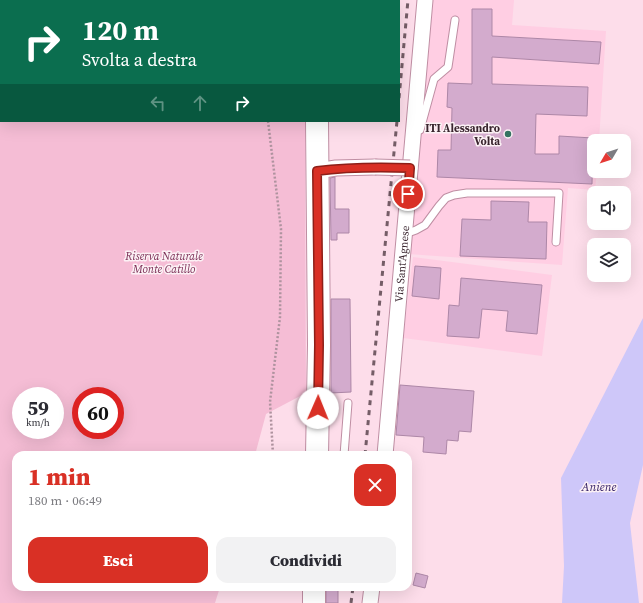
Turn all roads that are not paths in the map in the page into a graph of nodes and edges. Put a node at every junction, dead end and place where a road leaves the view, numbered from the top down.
1 (425, 0) edge
2 (455, 20) dead end
3 (317, 122) edge
4 (413, 131) junction
5 (410, 168) junction
6 (317, 171) junction
7 (404, 234) junction
8 (556, 242) dead end
9 (348, 403) dead end
10 (317, 451) edge
11 (344, 451) edge
12 (385, 451) edge
13 (314, 591) edge
14 (372, 591) edge
15 (314, 603) edge
16 (370, 603) edge

1 - 4 street, Via Sant'Agnese
2 - 4 lane
3 - 6 main road
4 - 5 street, Via Sant'Agnese
5 - 6 street, bridge
5 - 7 street, Via Sant'Agnese
6 - 10 main road
7 - 8 lane
7 - 12 street, Via Sant'Agnese
9 - 11 lane
13 - 15 main road
14 - 16 street

